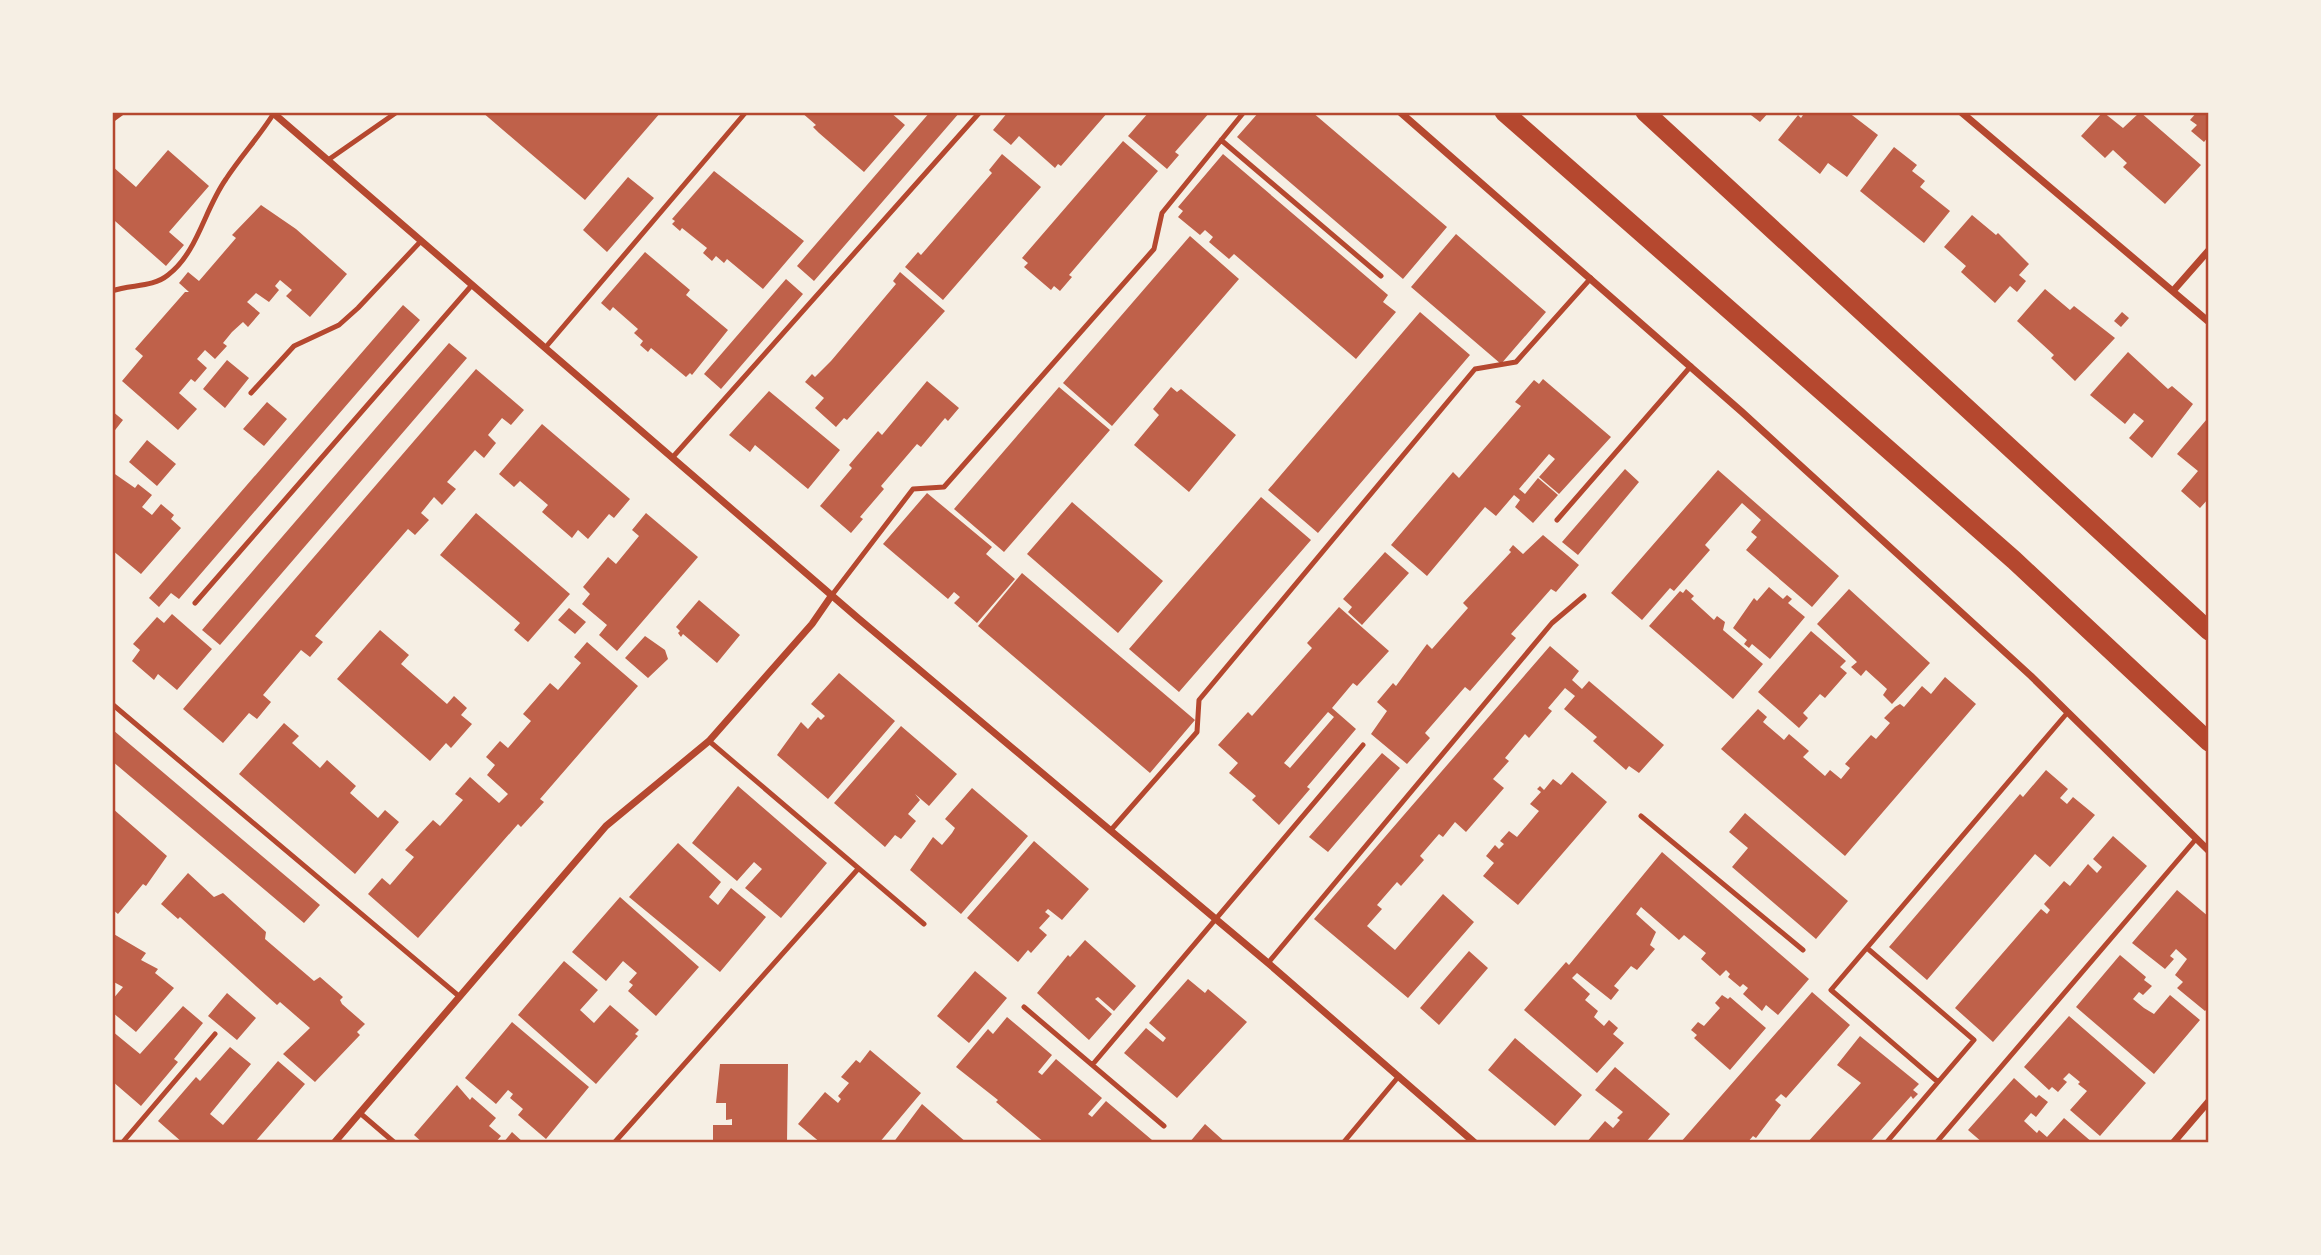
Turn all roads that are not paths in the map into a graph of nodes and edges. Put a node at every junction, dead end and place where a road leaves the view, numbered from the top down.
1 (123, 112) edge
2 (397, 112) edge
3 (746, 112) edge
4 (980, 112) edge
5 (1244, 112) edge
6 (1400, 112) edge
7 (1504, 112) edge
8 (1645, 112) edge
9 (1961, 112) edge
10 (273, 113) edge
11 (112, 120) edge
12 (1221, 140) junction
13 (328, 160) junction
14 (421, 241) junction
15 (2209, 250) edge
16 (1381, 276) dead end
17 (1591, 278) junction
18 (472, 285) junction
19 (112, 291) edge
20 (2173, 291) junction
21 (2209, 322) edge
22 (545, 348) junction
23 (1690, 366) junction
24 (251, 393) dead end
25 (672, 458) junction
26 (1557, 520) dead end
27 (832, 595) junction
28 (1584, 596) dead end
29 (195, 603) dead end
30 (2209, 631) edge
31 (112, 704) edge
32 (2068, 712) junction
33 (709, 741) junction
34 (2209, 742) edge
35 (1363, 745) dead end
36 (1641, 816) dead end
37 (1111, 830) junction
38 (2196, 839) junction
39 (2209, 851) edge
40 (858, 869) junction
41 (1217, 920) junction
42 (924, 924) dead end
43 (1867, 948) junction
44 (1803, 950) dead end
45 (1268, 963) junction
46 (460, 997) junction
47 (1024, 1007) dead end
48 (215, 1034) dead end
49 (1093, 1065) junction
50 (1399, 1076) junction
51 (1938, 1082) junction
52 (2209, 1101) edge
53 (360, 1113) junction
54 (1164, 1126) dead end
55 (122, 1143) edge
56 (334, 1143) edge
57 (395, 1143) edge
58 (614, 1143) edge
59 (1343, 1143) edge
60 (1475, 1143) edge
61 (1886, 1143) edge
62 (1936, 1143) edge
63 (2172, 1143) edge

1 - 11 lane
2 - 13 lane
3 - 22 lane
4 - 25 lane
5 - 12 lane
6 - 17 street
7 - 34 highway
8 - 30 highway
9 - 20 street
10 - 13 street
10 - 19 lane
12 - 16 lane
12 - 27 lane
13 - 14 street
14 - 18 street
14 - 24 lane
15 - 20 street
17 - 23 street
17 - 37 lane
18 - 22 street
18 - 29 lane
20 - 21 street
22 - 25 street
23 - 26 lane
23 - 32 street
25 - 27 street
27 - 33 street
27 - 37 street
28 - 45 lane
31 - 46 lane
32 - 38 street
32 - 43 lane
33 - 40 lane
33 - 46 street
35 - 41 lane
36 - 44 lane
37 - 41 street
38 - 39 street
38 - 62 lane
40 - 42 lane
40 - 58 lane
41 - 45 street
41 - 49 lane
43 - 51 lane
43 - 51 lane
45 - 50 street
46 - 53 street
47 - 49 lane
48 - 55 lane
49 - 54 lane
50 - 59 lane
50 - 60 street
51 - 61 lane
52 - 63 street
53 - 56 street
53 - 57 lane

